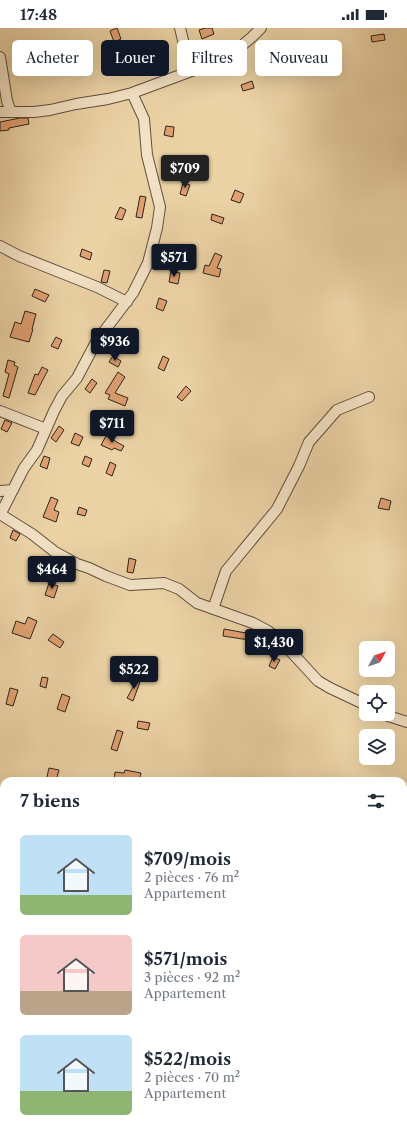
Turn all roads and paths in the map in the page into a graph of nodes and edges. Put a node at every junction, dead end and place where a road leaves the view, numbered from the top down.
1 (180, 28) edge
2 (261, 28) edge
3 (183, 40) edge
4 (247, 41) edge
5 (0, 57) edge
6 (177, 76) edge
7 (132, 93) junction
8 (0, 112) edge
9 (11, 112) junction
10 (0, 246) edge
11 (127, 302) junction
12 (368, 397) dead end
13 (0, 411) edge
14 (46, 429) junction
15 (13, 490) junction
16 (0, 491) edge
17 (0, 514) edge
18 (212, 609) junction
19 (359, 702) edge
20 (395, 718) edge
21 (407, 722) edge

1 - 3 street
2 - 4 street
5 - 9 street
6 - 7 street
7 - 9 street
7 - 11 street
8 - 9 street
10 - 11 street
11 - 14 street
12 - 18 street
13 - 14 street
14 - 15 street
15 - 16 street
15 - 17 street
17 - 18 street
18 - 19 street
20 - 21 street

